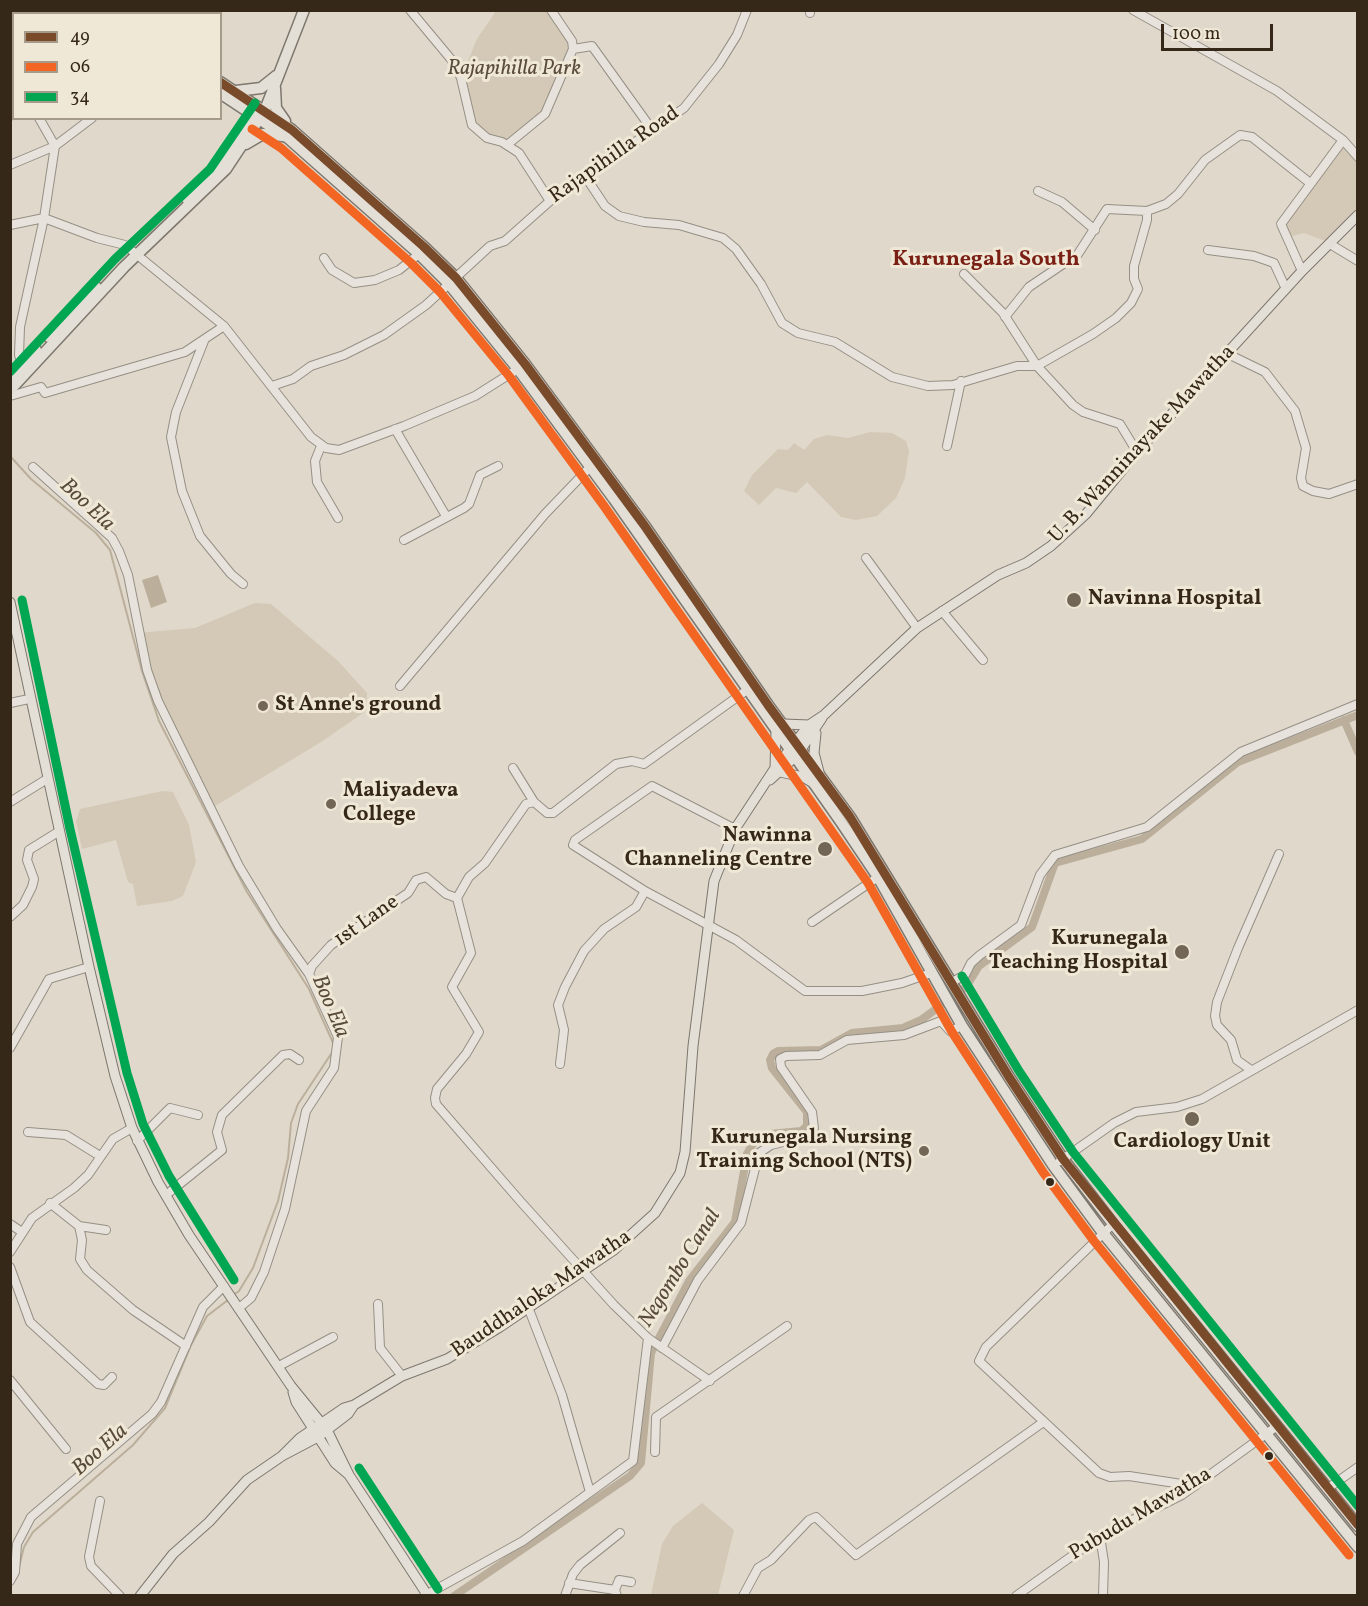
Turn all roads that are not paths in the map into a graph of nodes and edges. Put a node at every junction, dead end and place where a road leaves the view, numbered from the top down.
1 (304, 10) edge
2 (410, 10) edge
3 (551, 10) edge
4 (747, 10) edge
5 (1133, 10) edge
6 (573, 49) junction
7 (277, 76) junction
8 (228, 94) edge
9 (258, 112) junction
10 (40, 120) edge
11 (89, 120) edge
12 (653, 131) junction
13 (290, 134) junction
14 (1343, 140) junction
15 (238, 145) junction
16 (507, 145) junction
17 (55, 146) junction
18 (1358, 157) edge
19 (10, 165) edge
20 (585, 177) junction
21 (1310, 183) junction
22 (1038, 191) dead end
23 (550, 201) junction
24 (1147, 211) junction
25 (1358, 215) edge
26 (44, 218) junction
27 (10, 225) edge
28 (1095, 230) junction
29 (1330, 244) junction
30 (1208, 250) dead end
31 (134, 252) junction
32 (419, 254) junction
33 (324, 258) dead end
34 (1358, 261) edge
35 (1302, 271) junction
36 (964, 274) dead end
37 (452, 281) junction
38 (1286, 290) junction
39 (1005, 317) junction
40 (224, 326) junction
41 (204, 341) junction
42 (1228, 354) junction
43 (1037, 366) junction
44 (522, 367) junction
45 (23, 368) junction
46 (10, 379) edge
47 (961, 381) junction
48 (272, 387) junction
49 (10, 390) edge
50 (10, 396) edge
51 (395, 429) junction
52 (321, 446) junction
53 (946, 446) dead end
54 (1137, 452) junction
55 (498, 466) dead end
56 (33, 467) dead end
57 (590, 467) junction
58 (1358, 484) edge
59 (446, 516) junction
60 (338, 519) dead end
61 (404, 540) dead end
62 (866, 558) dead end
63 (243, 584) dead end
64 (10, 602) edge
65 (942, 611) junction
66 (917, 628) junction
67 (15, 643) edge
68 (983, 660) dead end
69 (400, 686) dead end
70 (747, 690) junction
71 (29, 699) junction
72 (10, 703) edge
73 (1358, 704) edge
74 (780, 728) junction
75 (813, 728) junction
76 (795, 750) junction
77 (513, 768) dead end
78 (777, 770) junction
79 (47, 779) junction
80 (817, 779) junction
81 (10, 802) edge
82 (534, 802) junction
83 (735, 829) junction
84 (58, 832) junction
85 (1279, 854) dead end
86 (878, 877) junction
87 (645, 891) junction
88 (457, 898) junction
89 (10, 917) edge
90 (812, 922) dead end
91 (707, 927) junction
92 (88, 967) junction
93 (931, 973) junction
94 (309, 974) junction
95 (952, 982) junction
96 (1358, 1010) edge
97 (962, 1026) junction
98 (10, 1048) edge
99 (299, 1060) dead end
100 (560, 1064) dead end
101 (1251, 1070) junction
102 (198, 1114) dead end
103 (132, 1128) junction
104 (28, 1132) dead end
105 (137, 1140) junction
106 (100, 1156) junction
107 (1063, 1159) junction
108 (1053, 1166) junction
109 (166, 1196) junction
110 (50, 1203) junction
111 (10, 1224) edge
112 (1113, 1224) junction
113 (79, 1226) junction
114 (106, 1230) dead end
115 (22, 1232) junction
116 (1103, 1233) junction
117 (10, 1252) edge
118 (10, 1267) edge
119 (584, 1270) junction
120 (224, 1286) junction
121 (378, 1304) dead end
122 (237, 1305) junction
123 (528, 1307) junction
124 (788, 1326) dead end
125 (333, 1337) dead end
126 (648, 1338) junction
127 (186, 1346) junction
128 (662, 1348) junction
129 (279, 1366) junction
130 (402, 1376) junction
131 (112, 1377) dead end
132 (10, 1380) edge
133 (710, 1381) junction
134 (13, 1390) edge
135 (1042, 1423) junction
136 (1276, 1426) junction
137 (320, 1430) junction
138 (1266, 1435) junction
139 (66, 1449) dead end
140 (655, 1452) dead end
141 (1358, 1467) edge
142 (1195, 1486) junction
143 (1327, 1489) junction
144 (590, 1492) junction
145 (100, 1502) dead end
146 (1358, 1526) edge
147 (620, 1533) dead end
148 (1100, 1536) junction
149 (1358, 1547) edge
150 (10, 1581) edge
151 (631, 1582) dead end
152 (569, 1583) junction
153 (616, 1593) edge
154 (427, 1595) edge
155 (120, 1596) edge
156 (140, 1596) edge
157 (565, 1596) edge
158 (742, 1596) edge
159 (1016, 1596) edge
160 (1103, 1596) edge

1 - 7 highway
2 - 16 street
3 - 6 street
4 - 12 street, Rajapihilla Road
5 - 14 street
6 - 12 street
6 - 16 street
7 - 8 highway
7 - 9 highway
7 - 13 highway
8 - 9 highway
8 - 15 highway
9 - 13 highway
9 - 15 highway
10 - 17 street
11 - 17 street
12 - 20 street, Rajapihilla Road
13 - 15 highway
13 - 32 highway
13 - 37 highway
14 - 18 street
14 - 21 street
15 - 31 highway
16 - 23 street
17 - 19 street
17 - 26 street
20 - 23 street, Rajapihilla Road
20 - 47 street
21 - 24 street
21 - 35 street
22 - 28 street
23 - 37 street, Rajapihilla Road
24 - 28 street
24 - 43 street
25 - 29 main road, U. B. Wanninayake Mawatha
26 - 27 street
26 - 31 street
26 - 45 street
28 - 39 street
29 - 34 street
29 - 35 main road, U. B. Wanninayake Mawatha
30 - 38 street
31 - 40 street
31 - 45 highway
32 - 33 street
32 - 37 highway
35 - 38 main road, U. B. Wanninayake Mawatha
36 - 39 street
37 - 44 highway
37 - 48 street, Rajapihilla Road
38 - 42 main road, U. B. Wanninayake Mawatha
39 - 43 street
40 - 41 street
40 - 48 street
41 - 50 street
41 - 63 street
42 - 54 main road, U. B. Wanninayake Mawatha
42 - 58 street
43 - 47 street
43 - 54 street
44 - 51 street
44 - 57 highway
44 - 74 highway
45 - 46 highway
45 - 49 highway
47 - 53 street
48 - 52 street
51 - 52 street
51 - 59 street
52 - 60 street
54 - 65 main road, U. B. Wanninayake Mawatha
55 - 59 street
56 - 94 street
57 - 69 street
57 - 70 highway
59 - 61 street
62 - 66 street
64 - 67 main road
65 - 66 main road, U. B. Wanninayake Mawatha
65 - 68 street
66 - 75 main road, U. B. Wanninayake Mawatha
67 - 71 main road
70 - 74 highway
70 - 82 street
71 - 72 street
71 - 79 main road
73 - 95 street
74 - 75 main road
74 - 76 highway
74 - 78 main road
75 - 76 main road, U. B. Wanninayake Mawatha
75 - 80 main road
76 - 78 main road, Bauddhaloka Mawatha
76 - 80 highway
77 - 82 street
78 - 80 main road
78 - 83 main road, Bauddhaloka Mawatha
79 - 81 street
79 - 84 main road
80 - 86 highway
80 - 95 highway
82 - 88 street
83 - 87 street
83 - 91 main road, Bauddhaloka Mawatha
84 - 89 street
84 - 92 main road
85 - 101 street
86 - 90 street
86 - 93 highway
87 - 91 street
87 - 100 street
88 - 94 street, 1st Lane
88 - 119 street
91 - 93 street
91 - 119 main road, Bauddhaloka Mawatha
92 - 98 street
92 - 103 main road
93 - 97 highway
94 - 122 street
95 - 107 highway
96 - 101 street
97 - 108 highway
97 - 128 street
99 - 109 street
101 - 107 street
102 - 105 street
103 - 105 main road
103 - 106 street
104 - 106 street
105 - 109 main road
106 - 110 street
107 - 108 street
107 - 112 highway
108 - 116 highway
109 - 120 main road
110 - 113 street
110 - 115 street
111 - 115 street
112 - 116 street
112 - 136 highway
113 - 114 street
113 - 127 street
115 - 117 street
116 - 135 street
116 - 138 highway
118 - 131 street
119 - 123 main road, Bauddhaloka Mawatha
119 - 126 street
120 - 122 main road
120 - 127 street
121 - 130 street
122 - 129 main road
123 - 130 main road, Bauddhaloka Mawatha
123 - 144 street
124 - 133 street
125 - 129 street
126 - 128 street
126 - 144 street
127 - 150 street
128 - 133 street
129 - 137 main road
130 - 137 main road, Bauddhaloka Mawatha
132 - 134 street
133 - 140 street
134 - 139 street
135 - 142 street
135 - 158 street
136 - 138 street, Pubudu Mawatha
136 - 143 highway
137 - 154 main road
137 - 156 main road, Bauddhaloka Mawatha
138 - 142 street, Pubudu Mawatha
138 - 149 highway
141 - 143 street
142 - 148 street, Pubudu Mawatha
143 - 146 highway
144 - 154 street
145 - 155 street
147 - 152 street
148 - 159 street, Pubudu Mawatha
148 - 160 street
151 - 153 street
152 - 153 street
152 - 157 street

